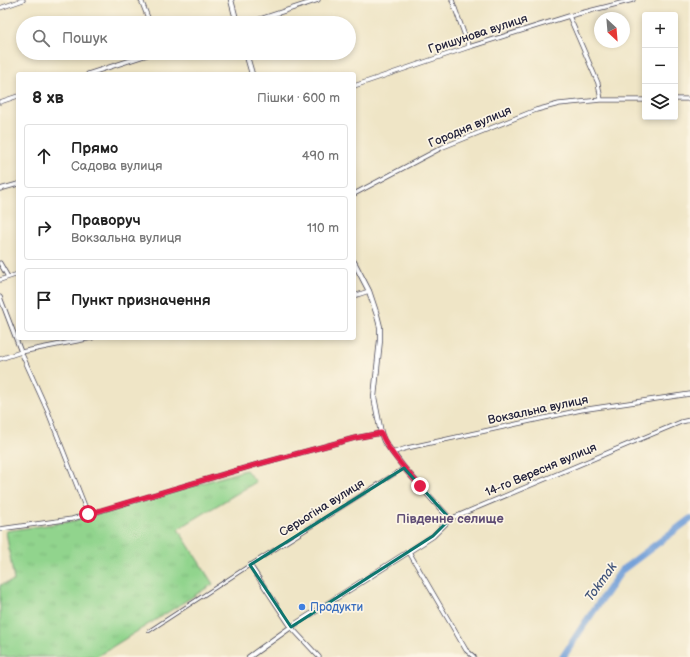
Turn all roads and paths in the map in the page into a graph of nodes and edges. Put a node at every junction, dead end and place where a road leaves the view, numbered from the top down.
1 (23, 0) edge
2 (141, 0) edge
3 (232, 0) edge
4 (318, 0) edge
5 (452, 0) edge
6 (633, 0) edge
7 (0, 8) edge
8 (147, 16) edge
9 (235, 16) edge
10 (269, 16) edge
11 (569, 16) junction
12 (469, 47) junction
13 (131, 60) edge
14 (248, 60) edge
15 (94, 72) edge
16 (251, 72) edge
17 (356, 85) edge
18 (16, 97) edge
19 (678, 99) edge
20 (690, 99) edge
21 (601, 100) junction
22 (642, 100) edge
23 (0, 102) edge
24 (16, 185) edge
25 (0, 189) edge
26 (356, 193) edge
27 (0, 263) edge
28 (356, 266) edge
29 (16, 275) edge
30 (8, 277) junction
31 (0, 280) edge
32 (369, 291) junction
33 (356, 295) edge
34 (0, 297) edge
35 (16, 339) edge
36 (16, 340) edge
37 (82, 340) edge
38 (21, 352) junction
39 (0, 359) edge
40 (690, 394) edge
41 (690, 420) edge
42 (381, 433) junction
43 (392, 453) junction
44 (404, 468) junction
45 (88, 514) junction
46 (450, 519) junction
47 (0, 529) edge
48 (409, 552) junction
49 (250, 565) junction
50 (291, 627) junction
51 (149, 631) dead end
52 (249, 657) edge
53 (319, 657) edge
54 (474, 657) edge

1 - 7 street
2 - 8 street
3 - 9 street
4 - 10 street
5 - 12 street
6 - 11 street, Гришунова вулиця
11 - 12 street, Гришунова вулиця
11 - 21 street
12 - 17 street, Гришунова вулиця
13 - 15 street
14 - 16 street
18 - 23 street
19 - 20 street
21 - 22 street, Городня вулиця
21 - 26 street, Городня вулиця
24 - 25 street
27 - 30 street
28 - 32 street
29 - 30 street
30 - 31 street
32 - 33 street
32 - 42 street
34 - 35 street
36 - 38 street
37 - 38 street
38 - 39 street
38 - 45 street
40 - 43 street, Вокзальна вулиця
41 - 46 street, 14-го Вересня вулиця
42 - 43 street
42 - 45 street
43 - 44 street
44 - 46 street
44 - 49 street, Серьогіна вулиця
45 - 47 street
46 - 48 street, 14-го Вересня вулиця
48 - 50 street, 14-го Вересня вулиця
48 - 54 street
49 - 50 street
49 - 51 street, Серьогіна вулиця
50 - 52 street, 14-го Вересня вулиця
50 - 53 street

